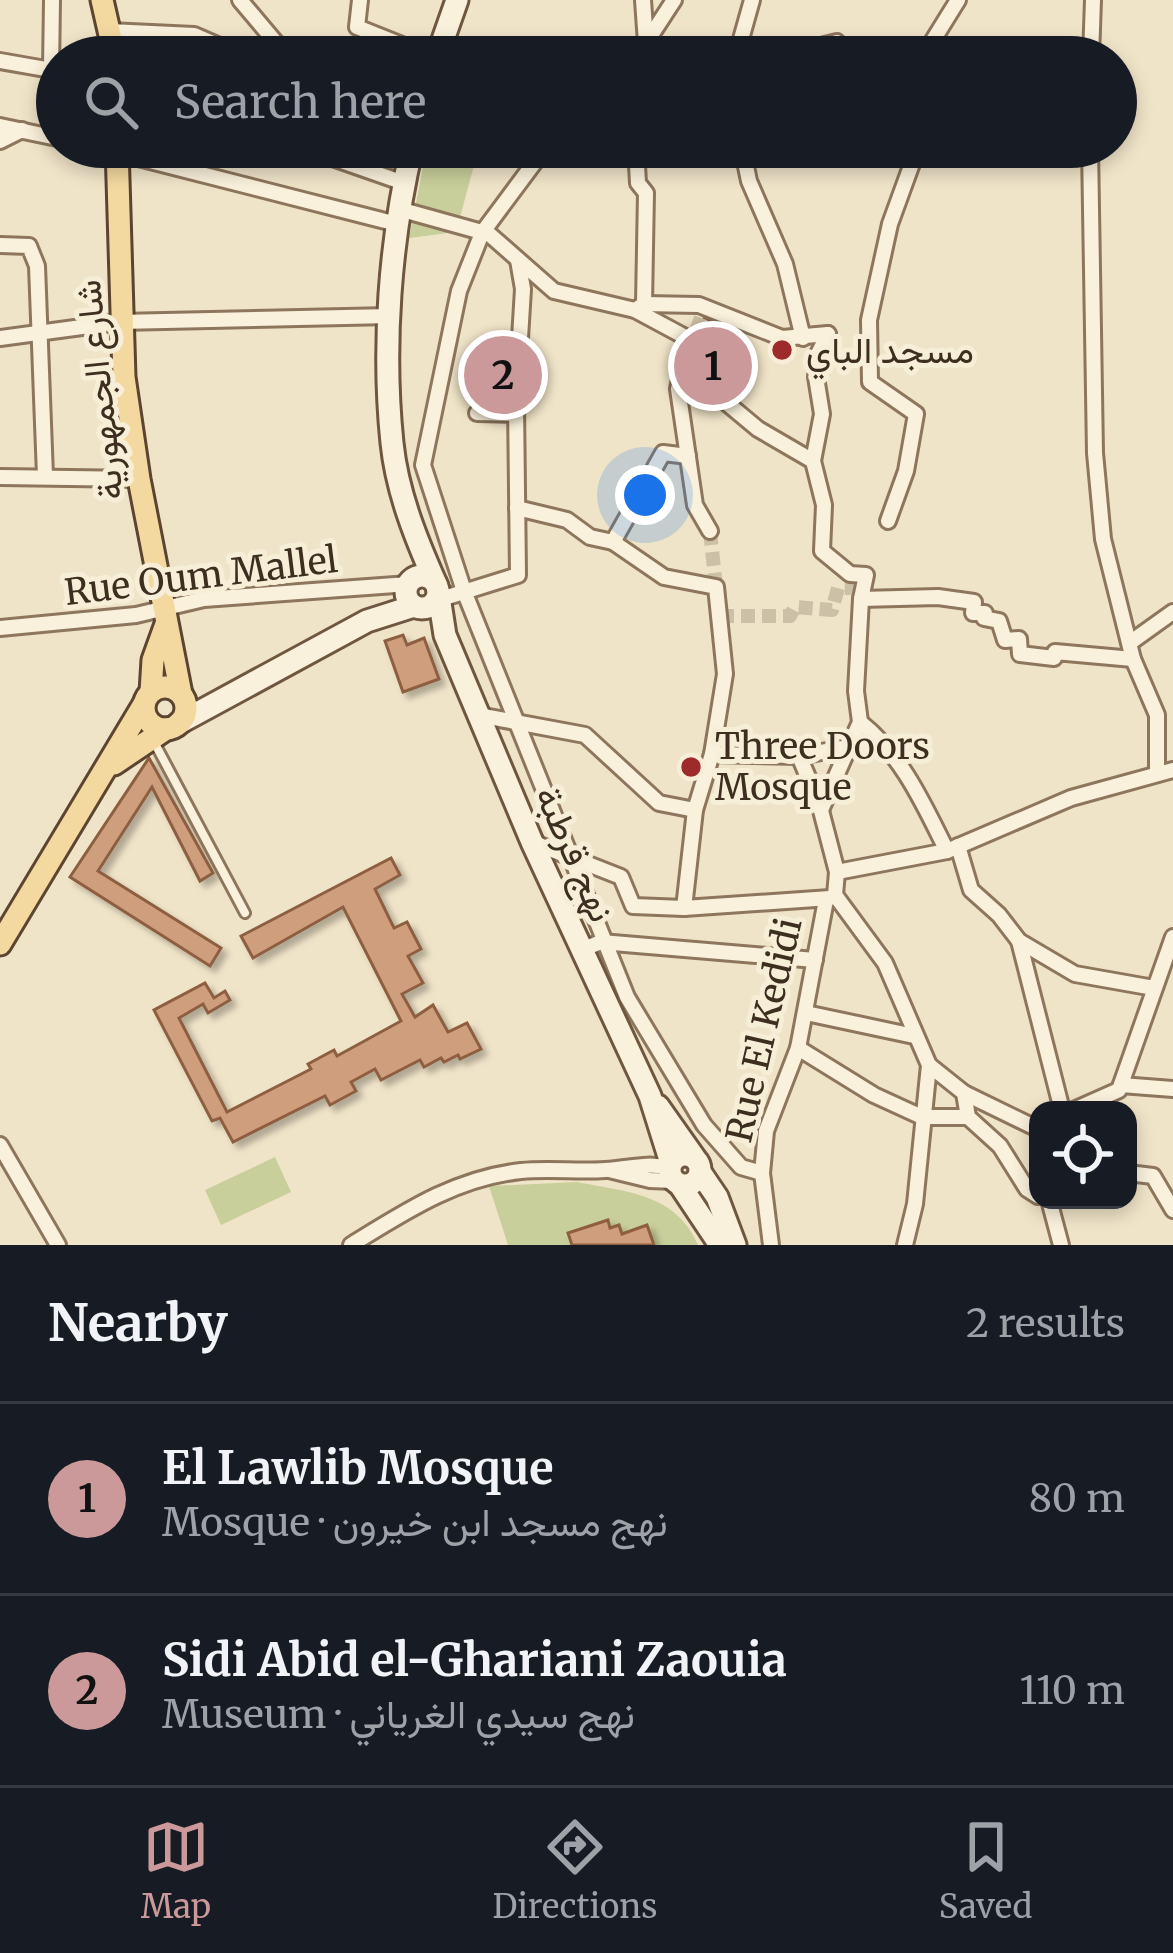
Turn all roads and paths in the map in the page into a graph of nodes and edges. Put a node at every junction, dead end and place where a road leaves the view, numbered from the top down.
1 (52, 0) edge
2 (102, 0) edge
3 (240, 0) edge
4 (360, 0) edge
5 (457, 0) edge
6 (643, 0) edge
7 (674, 0) edge
8 (752, 0) edge
9 (958, 0) edge
10 (1094, 0) edge
11 (109, 31) junction
12 (53, 36) edge
13 (110, 36) edge
14 (196, 36) edge
15 (270, 36) edge
16 (380, 36) edge
17 (443, 36) edge
18 (644, 36) edge
19 (652, 36) edge
20 (742, 36) edge
21 (936, 36) edge
22 (1092, 36) edge
23 (0, 61) edge
24 (36, 68) edge
25 (0, 126) edge
26 (22, 130) junction
27 (36, 133) edge
28 (0, 141) edge
29 (111, 168) edge
30 (189, 168) edge
31 (361, 168) edge
32 (406, 168) edge
33 (530, 168) edge
34 (637, 168) edge
35 (746, 168) edge
36 (910, 168) edge
37 (1090, 168) edge
38 (404, 183) junction
39 (398, 216) junction
40 (482, 233) junction
41 (0, 245) edge
42 (518, 260) junction
43 (639, 307) junction
44 (391, 316) junction
45 (119, 322) junction
46 (38, 335) junction
47 (0, 338) edge
48 (802, 338) junction
49 (679, 374) junction
50 (477, 413) dead end
51 (516, 413) junction
52 (688, 456) junction
53 (813, 460) junction
54 (45, 476) junction
55 (0, 478) edge
56 (139, 479) junction
57 (518, 508) junction
58 (888, 521) dead end
59 (411, 529) junction
60 (710, 531) tunnel mouth
61 (613, 542) junction
62 (438, 591) junction
63 (464, 591) junction
64 (412, 594) junction
65 (861, 599) junction
66 (1173, 612) edge
67 (164, 615) junction
68 (0, 628) edge
69 (445, 635) junction
70 (1131, 642) junction
71 (1133, 659) junction
72 (233, 693) junction
73 (182, 696) junction
74 (147, 698) junction
75 (478, 716) junction
76 (860, 722) junction
77 (517, 724) junction
78 (165, 730) junction
79 (849, 747) junction
80 (712, 754) junction
81 (799, 756) junction
82 (109, 767) junction
83 (1173, 770) edge
84 (1157, 774) junction
85 (695, 810) junction
86 (821, 810) junction
87 (532, 842) junction
88 (953, 849) junction
89 (568, 856) junction
90 (837, 872) junction
91 (831, 897) junction
92 (684, 908) junction
93 (244, 913) dead end
94 (1173, 938) edge
95 (1018, 941) junction
96 (605, 943) junction
97 (0, 944) edge
98 (581, 950) junction
99 (814, 960) junction
100 (1154, 988) junction
101 (806, 1013) junction
102 (914, 1036) junction
103 (798, 1048) junction
104 (929, 1065) junction
105 (1121, 1085) junction
106 (1173, 1089) edge
107 (964, 1093) junction
108 (650, 1096) junction
109 (1060, 1101) edge
110 (1094, 1101) edge
111 (922, 1117) junction
112 (968, 1117) junction
113 (1029, 1125) edge
114 (0, 1146) edge
115 (697, 1165) junction
116 (762, 1173) junction
117 (674, 1174) junction
118 (1137, 1174) edge
119 (1029, 1191) edge
120 (1048, 1209) edge
121 (1173, 1210) edge
122 (55, 1243) edge
123 (351, 1245) edge
124 (720, 1245) edge
125 (735, 1245) edge
126 (771, 1245) edge
127 (904, 1245) edge
128 (1061, 1245) edge

1 - 12 street
2 - 11 main road
3 - 15 street
4 - 16 street
5 - 17 street
6 - 18 street
7 - 19 street
8 - 20 street
9 - 21 street
10 - 22 street
11 - 13 main road
11 - 14 street
23 - 24 street
25 - 26 street
26 - 27 street
26 - 28 street
29 - 45 main road, شارع الجمهورية
30 - 39 street
31 - 38 street
32 - 38 street
33 - 40 street
34 - 43 street
35 - 48 street
36 - 58 street
37 - 70 street
38 - 39 street
39 - 40 street
39 - 44 street
40 - 42 street
40 - 63 street
41 - 46 street
42 - 43 street
42 - 51 street
43 - 48 street
43 - 49 street
44 - 45 street
44 - 59 street
45 - 46 street
45 - 56 main road, شارع الجمهورية
46 - 47 street
46 - 54 street
48 - 53 street
49 - 52 street
49 - 53 street
50 - 51 street
51 - 57 street
52 - 60 street
52 - 61 street
53 - 65 street
54 - 55 street
54 - 56 street
56 - 67 main road, شارع الجمهورية
57 - 61 street
57 - 63 street
59 - 62 street
59 - 64 street
61 - 80 street
62 - 63 street
62 - 64 street
62 - 69 street
63 - 77 street
64 - 67 street, Rue Oum Mallel
64 - 69 street
64 - 72 street
65 - 71 street
65 - 76 street
66 - 70 street
67 - 68 street, Rue Oum Mallel
67 - 73 main road, شارع الجمهورية
67 - 74 main road
69 - 75 street, نهج قرطبة
70 - 71 street
71 - 84 street
72 - 73 street
72 - 78 street
73 - 74 main road
73 - 78 main road
74 - 78 main road
74 - 82 main road
75 - 77 street
75 - 87 street, نهج قرطبة
76 - 79 street
76 - 88 street
77 - 85 street
77 - 89 street
78 - 82 main road
78 - 93 lane
79 - 81 street
79 - 86 street
80 - 81 street
80 - 85 street
81 - 86 street, Rue El Kedidi
82 - 97 main road
83 - 84 street
84 - 88 street
85 - 92 street
86 - 90 street, Rue El Kedidi
87 - 89 street
87 - 98 street, نهج قرطبة
88 - 90 street
88 - 95 street
89 - 92 street
89 - 96 street
90 - 91 street, Rue El Kedidi
91 - 92 street
91 - 99 street, Rue El Kedidi
91 - 102 street
94 - 100 street
95 - 100 street
95 - 109 street
96 - 98 street
96 - 99 street
96 - 116 street
98 - 108 street, نهج قرطبة
99 - 101 street, Rue El Kedidi
100 - 105 street
101 - 102 street
101 - 103 street, Rue El Kedidi
102 - 104 street
103 - 111 street
103 - 116 street, Rue El Kedidi
104 - 107 street
104 - 111 street
105 - 106 street
105 - 110 street
107 - 112 street
107 - 113 street
108 - 115 street, نهج قرطبة
108 - 117 street, نهج قرطبة
111 - 112 street
111 - 127 street
112 - 119 street
114 - 122 street
115 - 117 street
115 - 125 street, نهج قرطبة
116 - 126 street, Rue El Kedidi
117 - 123 street
117 - 124 street, نهج قرطبة
118 - 121 street
120 - 128 street

